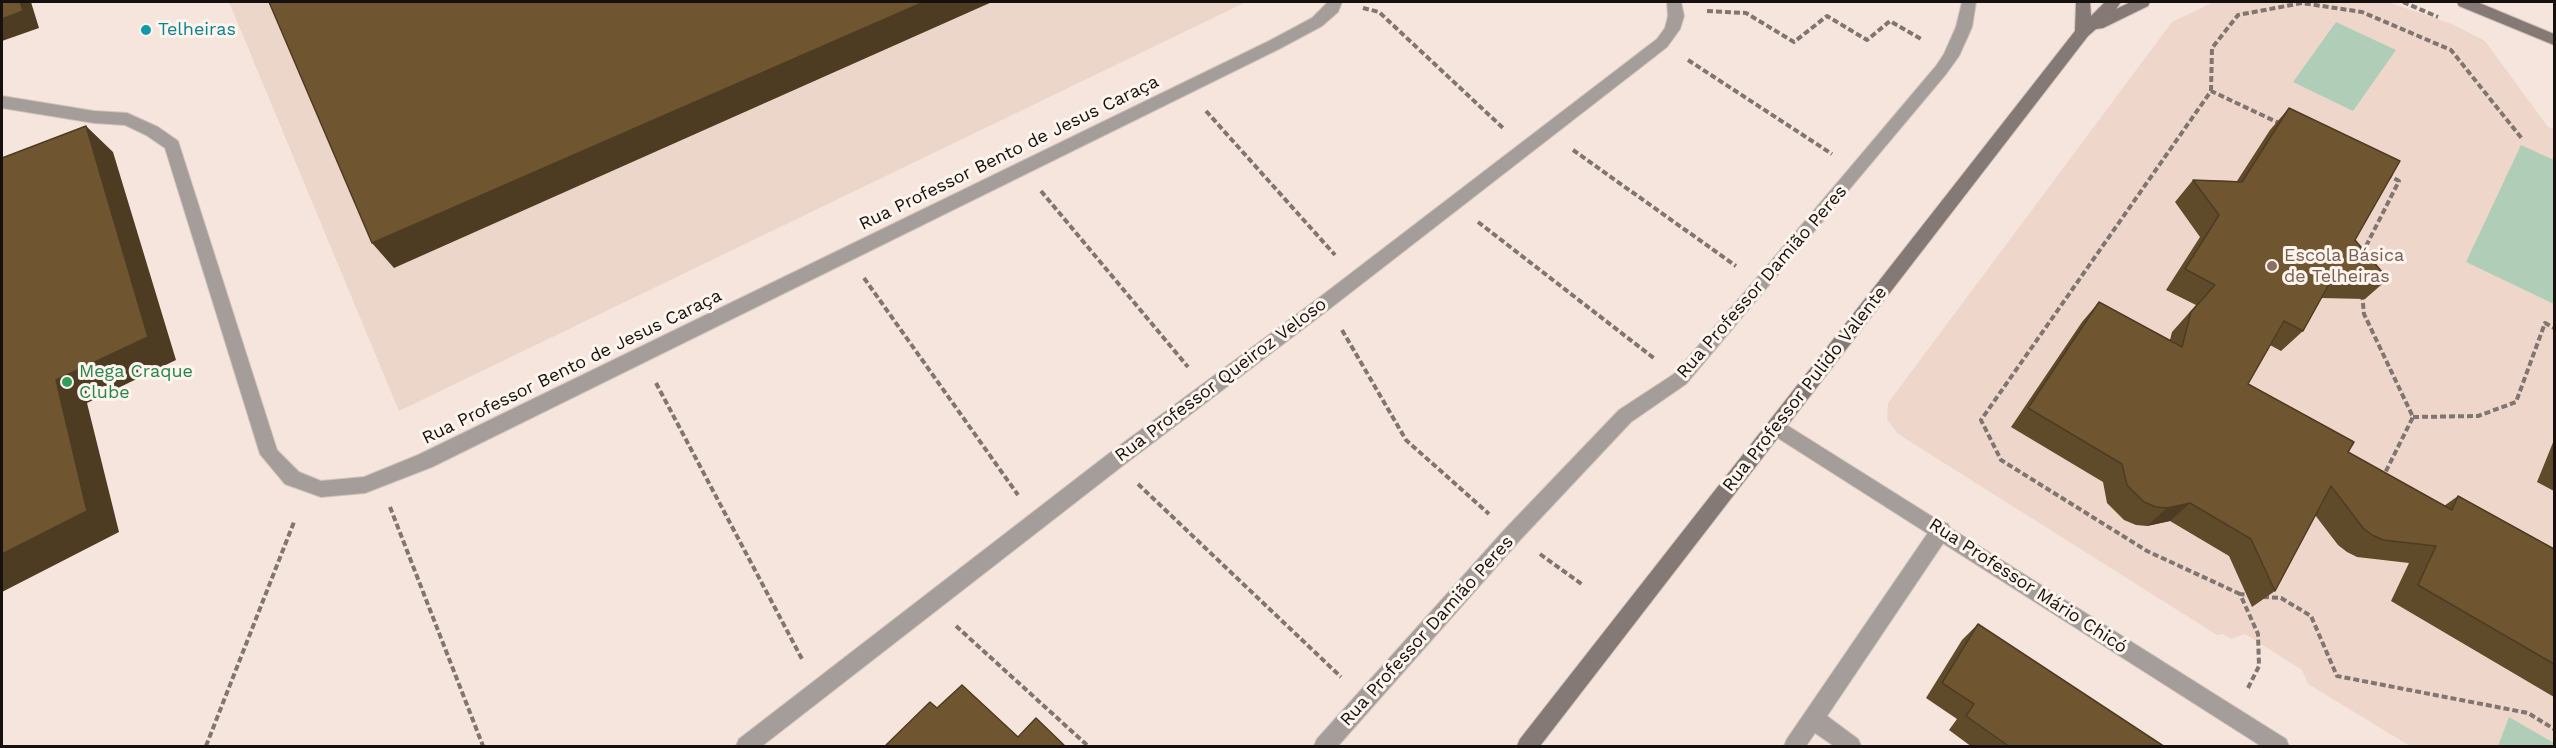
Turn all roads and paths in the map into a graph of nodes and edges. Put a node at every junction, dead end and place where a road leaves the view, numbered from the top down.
1 (1335, 2) edge
2 (1674, 2) edge
3 (1969, 2) edge
4 (2083, 2) edge
5 (2099, 2) edge
6 (2114, 2) edge
7 (2143, 2) edge
8 (2464, 2) edge
9 (1356, 6) dead end
10 (1704, 11) dead end
11 (2083, 32) junction
12 (2554, 40) edge
13 (1662, 43) junction
14 (1951, 56) junction
15 (2211, 91) junction
16 (2, 102) edge
17 (1199, 102) dead end
18 (2284, 126) edge
19 (1507, 132) dead end
20 (1548, 132) junction
21 (2523, 140) dead end
22 (1857, 171) junction
23 (2378, 171) edge
24 (1035, 184) dead end
25 (1454, 203) junction
26 (1338, 258) dead end
27 (2359, 259) edge
28 (859, 271) dead end
29 (1762, 285) junction
30 (2362, 292) edge
31 (1326, 302) junction
32 (2554, 328) edge
33 (1191, 370) dead end
34 (1680, 379) junction
35 (656, 382) dead end
36 (2413, 417) junction
37 (1777, 427) junction
38 (1114, 461) junction
39 (2385, 473) edge
40 (1020, 497) dead end
41 (388, 501) dead end
42 (294, 522) dead end
43 (1941, 530) junction
44 (1513, 534) junction
45 (1583, 585) dead end
46 (2240, 594) junction
47 (930, 602) junction
48 (2258, 634) dead end
49 (802, 660) dead end
50 (1366, 700) junction
51 (1813, 718) junction
52 (2554, 729) edge
53 (206, 747) edge
54 (483, 747) edge
55 (746, 747) edge
56 (1088, 747) edge
57 (1324, 747) edge
58 (1527, 747) edge
59 (1794, 747) edge
60 (1851, 747) edge
61 (2279, 747) edge

1 - 16 street, Rua Professor Bento de Jesus Caraça
2 - 13 street, Rua Professor Queiroz Veloso
3 - 14 street, Rua Professor Damião Peres
4 - 11 main road
5 - 11 main road, Rua Professor Pulido Valente
6 - 11 main road, Rua Professor Pulido Valente
7 - 11 main road
8 - 12 main road
9 - 19 path
10 - 14 path
11 - 37 main road, Rua Professor Pulido Valente
13 - 20 street, Rua Professor Queiroz Veloso
13 - 22 path
14 - 22 street, Rua Professor Damião Peres
15 - 18 path
15 - 21 path
15 - 46 path
17 - 26 path
20 - 25 street, Rua Professor Queiroz Veloso
20 - 29 path
22 - 29 street, Rua Professor Damião Peres
23 - 27 path
24 - 33 path
25 - 31 street, Rua Professor Queiroz Veloso
25 - 34 path
28 - 40 path
29 - 34 street, Rua Professor Damião Peres
30 - 36 path
31 - 38 street, Rua Professor Queiroz Veloso
31 - 44 path
32 - 36 path
34 - 44 street, Rua Professor Damião Peres
35 - 49 path
36 - 39 path
37 - 43 street, Rua Professor Mário Chicó
37 - 58 main road, Rua Professor Pulido Valente
38 - 47 street, Rua Professor Queiroz Veloso
38 - 50 path
41 - 54 path
42 - 53 path
43 - 51 street
43 - 61 street, Rua Professor Mário Chicó
44 - 45 path
44 - 50 street, Rua Professor Damião Peres
46 - 48 path
46 - 52 path
47 - 55 street, Rua Professor Queiroz Veloso
47 - 56 path
50 - 57 street, Rua Professor Damião Peres
51 - 59 street
51 - 60 street

